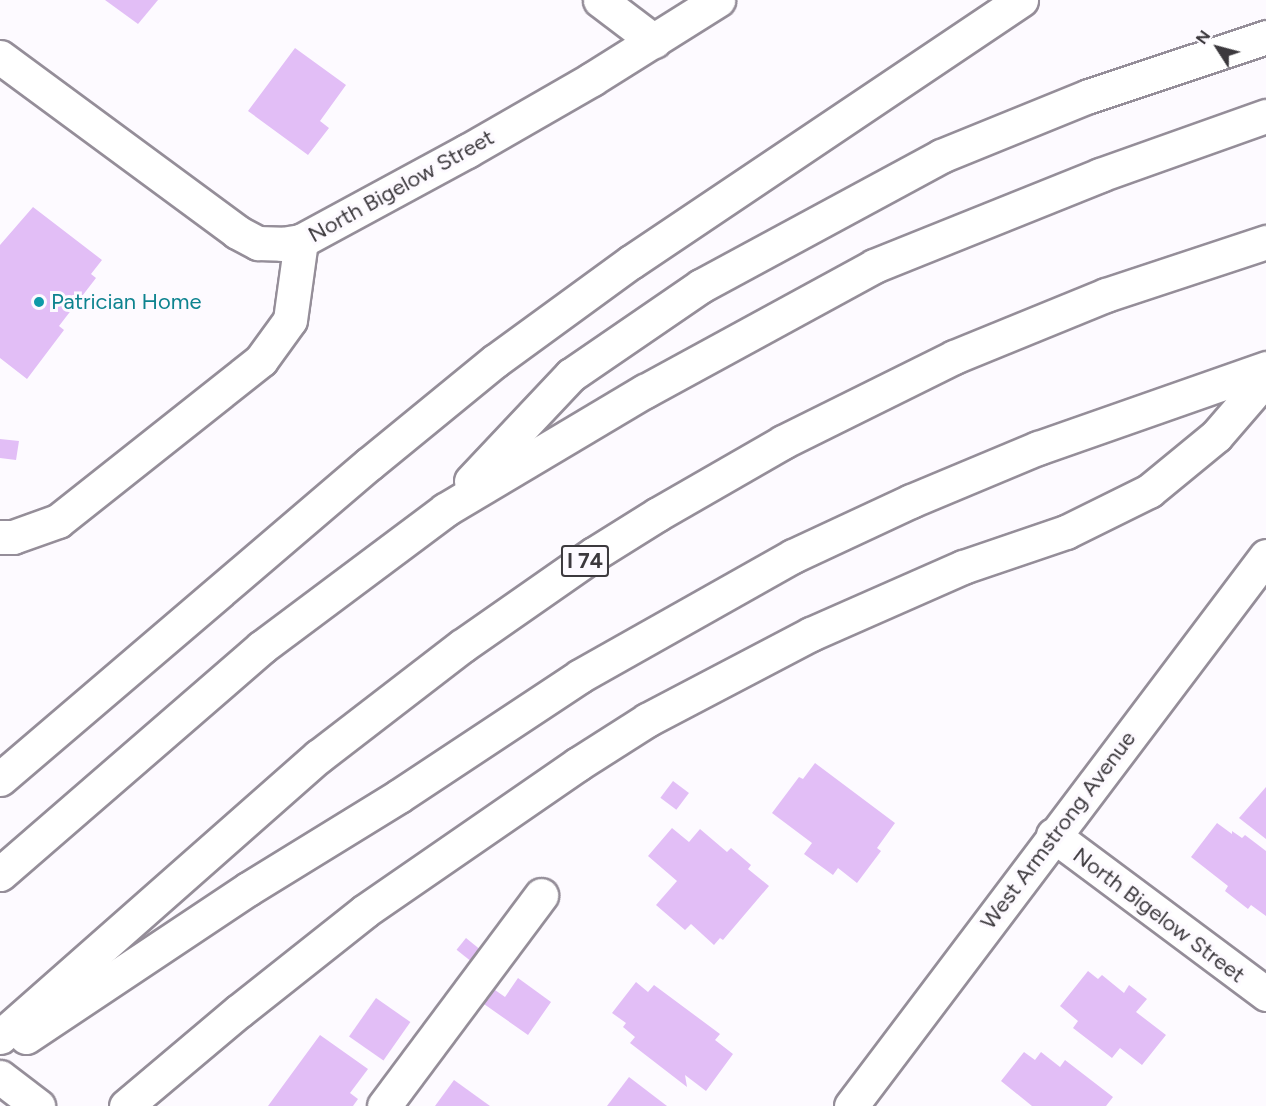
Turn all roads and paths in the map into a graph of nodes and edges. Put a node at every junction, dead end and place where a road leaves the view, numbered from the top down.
1 (600, 0) edge
2 (718, 0) edge
3 (1022, 0) edge
4 (1266, 37) edge
5 (654, 41) junction
6 (0, 57) edge
7 (1266, 116) edge
8 (300, 241) junction
9 (1266, 242) edge
10 (1266, 368) edge
11 (1266, 378) edge
12 (445, 510) junction
13 (0, 537) edge
14 (1266, 556) edge
15 (0, 779) edge
16 (1053, 835) junction
17 (0, 874) edge
18 (541, 895) dead end
19 (1266, 994) edge
20 (0, 1037) edge
21 (0, 1055) edge
22 (0, 1077) edge
23 (38, 1106) edge
24 (126, 1106) edge
25 (384, 1106) edge
26 (851, 1106) edge

1 - 5 main road
2 - 5 main road, North Bigelow Street
3 - 15 main road
4 - 12 main road
5 - 8 main road, North Bigelow Street
6 - 8 main road, North Bigelow Street
7 - 12 main road
8 - 13 main road
9 - 20 main road, I 74
10 - 21 main road
11 - 24 main road
12 - 17 main road
14 - 16 main road, West Armstrong Avenue
16 - 19 main road, North Bigelow Street
16 - 26 main road, West Armstrong Avenue
18 - 25 main road
22 - 23 main road

